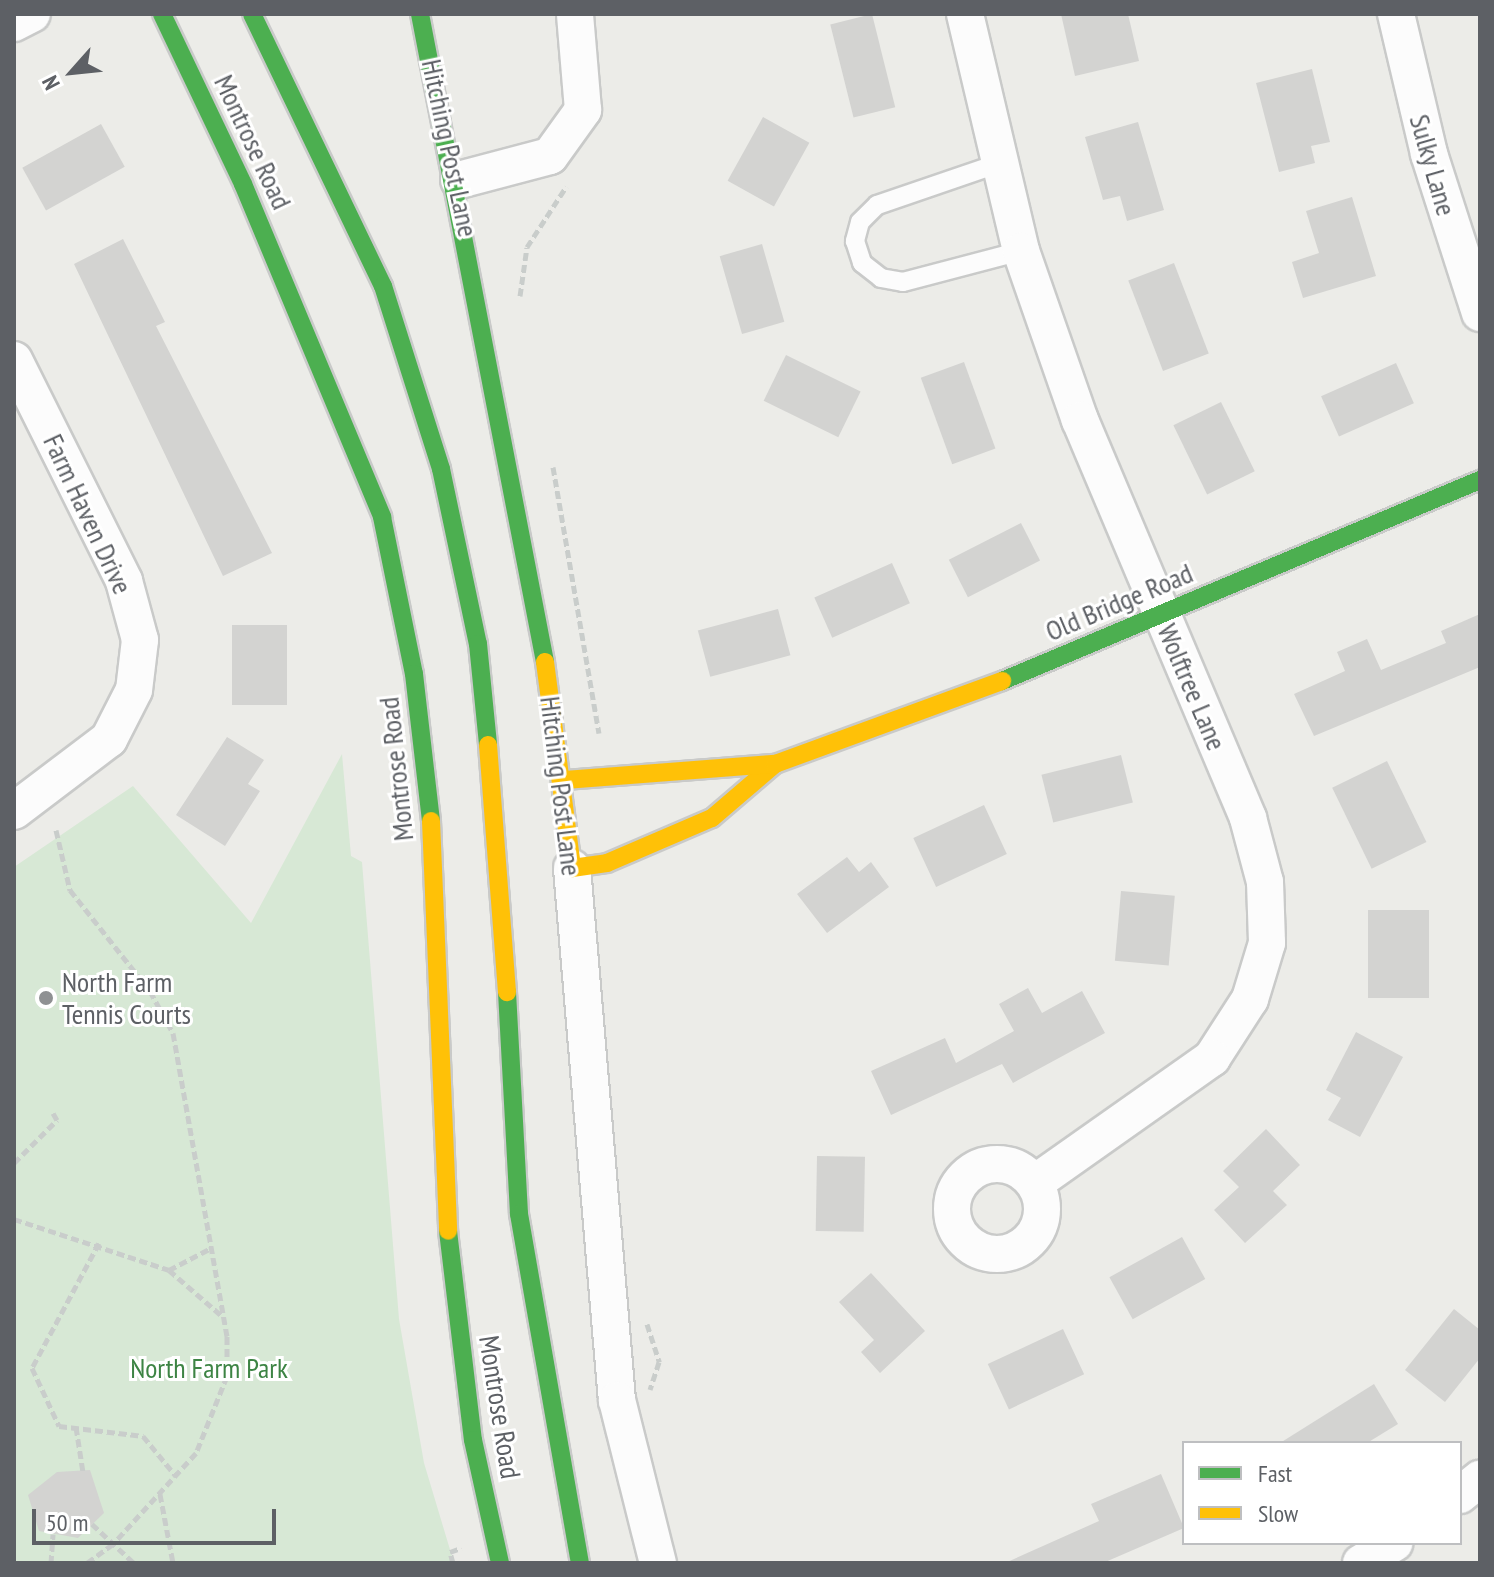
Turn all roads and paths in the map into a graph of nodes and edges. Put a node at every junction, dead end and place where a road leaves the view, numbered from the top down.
1 (32, 14) edge
2 (162, 14) edge
3 (252, 14) edge
4 (420, 14) edge
5 (575, 14) edge
6 (965, 14) edge
7 (1396, 14) edge
8 (14, 23) edge
9 (997, 164) junction
10 (459, 180) junction
11 (574, 180) dead end
12 (1021, 251) junction
13 (521, 306) dead end
14 (1480, 313) edge
15 (14, 360) edge
16 (550, 453) dead end
17 (1480, 480) edge
18 (1161, 616) junction
19 (598, 724) dead end
20 (775, 764) junction
21 (565, 780) junction
22 (14, 811) edge
23 (56, 830) dead end
24 (572, 868) junction
25 (53, 1113) dead end
26 (14, 1163) edge
27 (1035, 1183) dead end
28 (14, 1219) edge
29 (99, 1243) junction
30 (212, 1248) junction
31 (169, 1270) junction
32 (224, 1318) junction
33 (76, 1427) junction
34 (83, 1472) dead end
35 (176, 1476) junction
36 (1480, 1479) edge
37 (160, 1493) junction
38 (1462, 1493) edge
39 (92, 1524) dead end
40 (53, 1534) dead end
41 (113, 1544) junction
42 (1391, 1545) edge
43 (453, 1551) dead end
44 (51, 1563) edge
45 (87, 1563) edge
46 (134, 1563) edge
47 (173, 1563) edge
48 (453, 1563) edge
49 (500, 1563) edge
50 (580, 1563) edge
51 (658, 1563) edge
52 (1361, 1563) edge

1 - 8 street
2 - 49 main road, Montrose Road
3 - 50 main road, Montrose Road
4 - 10 main road, Hitching Post Lane
5 - 10 street
6 - 9 street, Wolftree Lane
7 - 14 street, Sulky Lane
9 - 12 street, Wolftree Lane
9 - 12 lane
10 - 21 main road, Hitching Post Lane
11 - 13 path
12 - 18 street, Wolftree Lane
15 - 22 street, Farm Haven Drive
16 - 19 path
17 - 18 main road, Old Bridge Road
18 - 20 main road, Old Bridge Road
18 - 27 street, Wolftree Lane
20 - 21 main road, Old Bridge Road
20 - 24 main road, Old Bridge Road
21 - 24 main road, Hitching Post Lane
23 - 30 path
24 - 51 street, Hitching Post Lane
25 - 26 path
28 - 29 path
29 - 31 path
29 - 33 path
30 - 31 path
30 - 32 path
31 - 32 path
32 - 35 path
33 - 34 path
33 - 35 path
35 - 37 path
36 - 38 street
37 - 41 path
37 - 47 path
39 - 41 path
40 - 44 path
41 - 45 path
41 - 46 path
42 - 52 street
43 - 48 path

